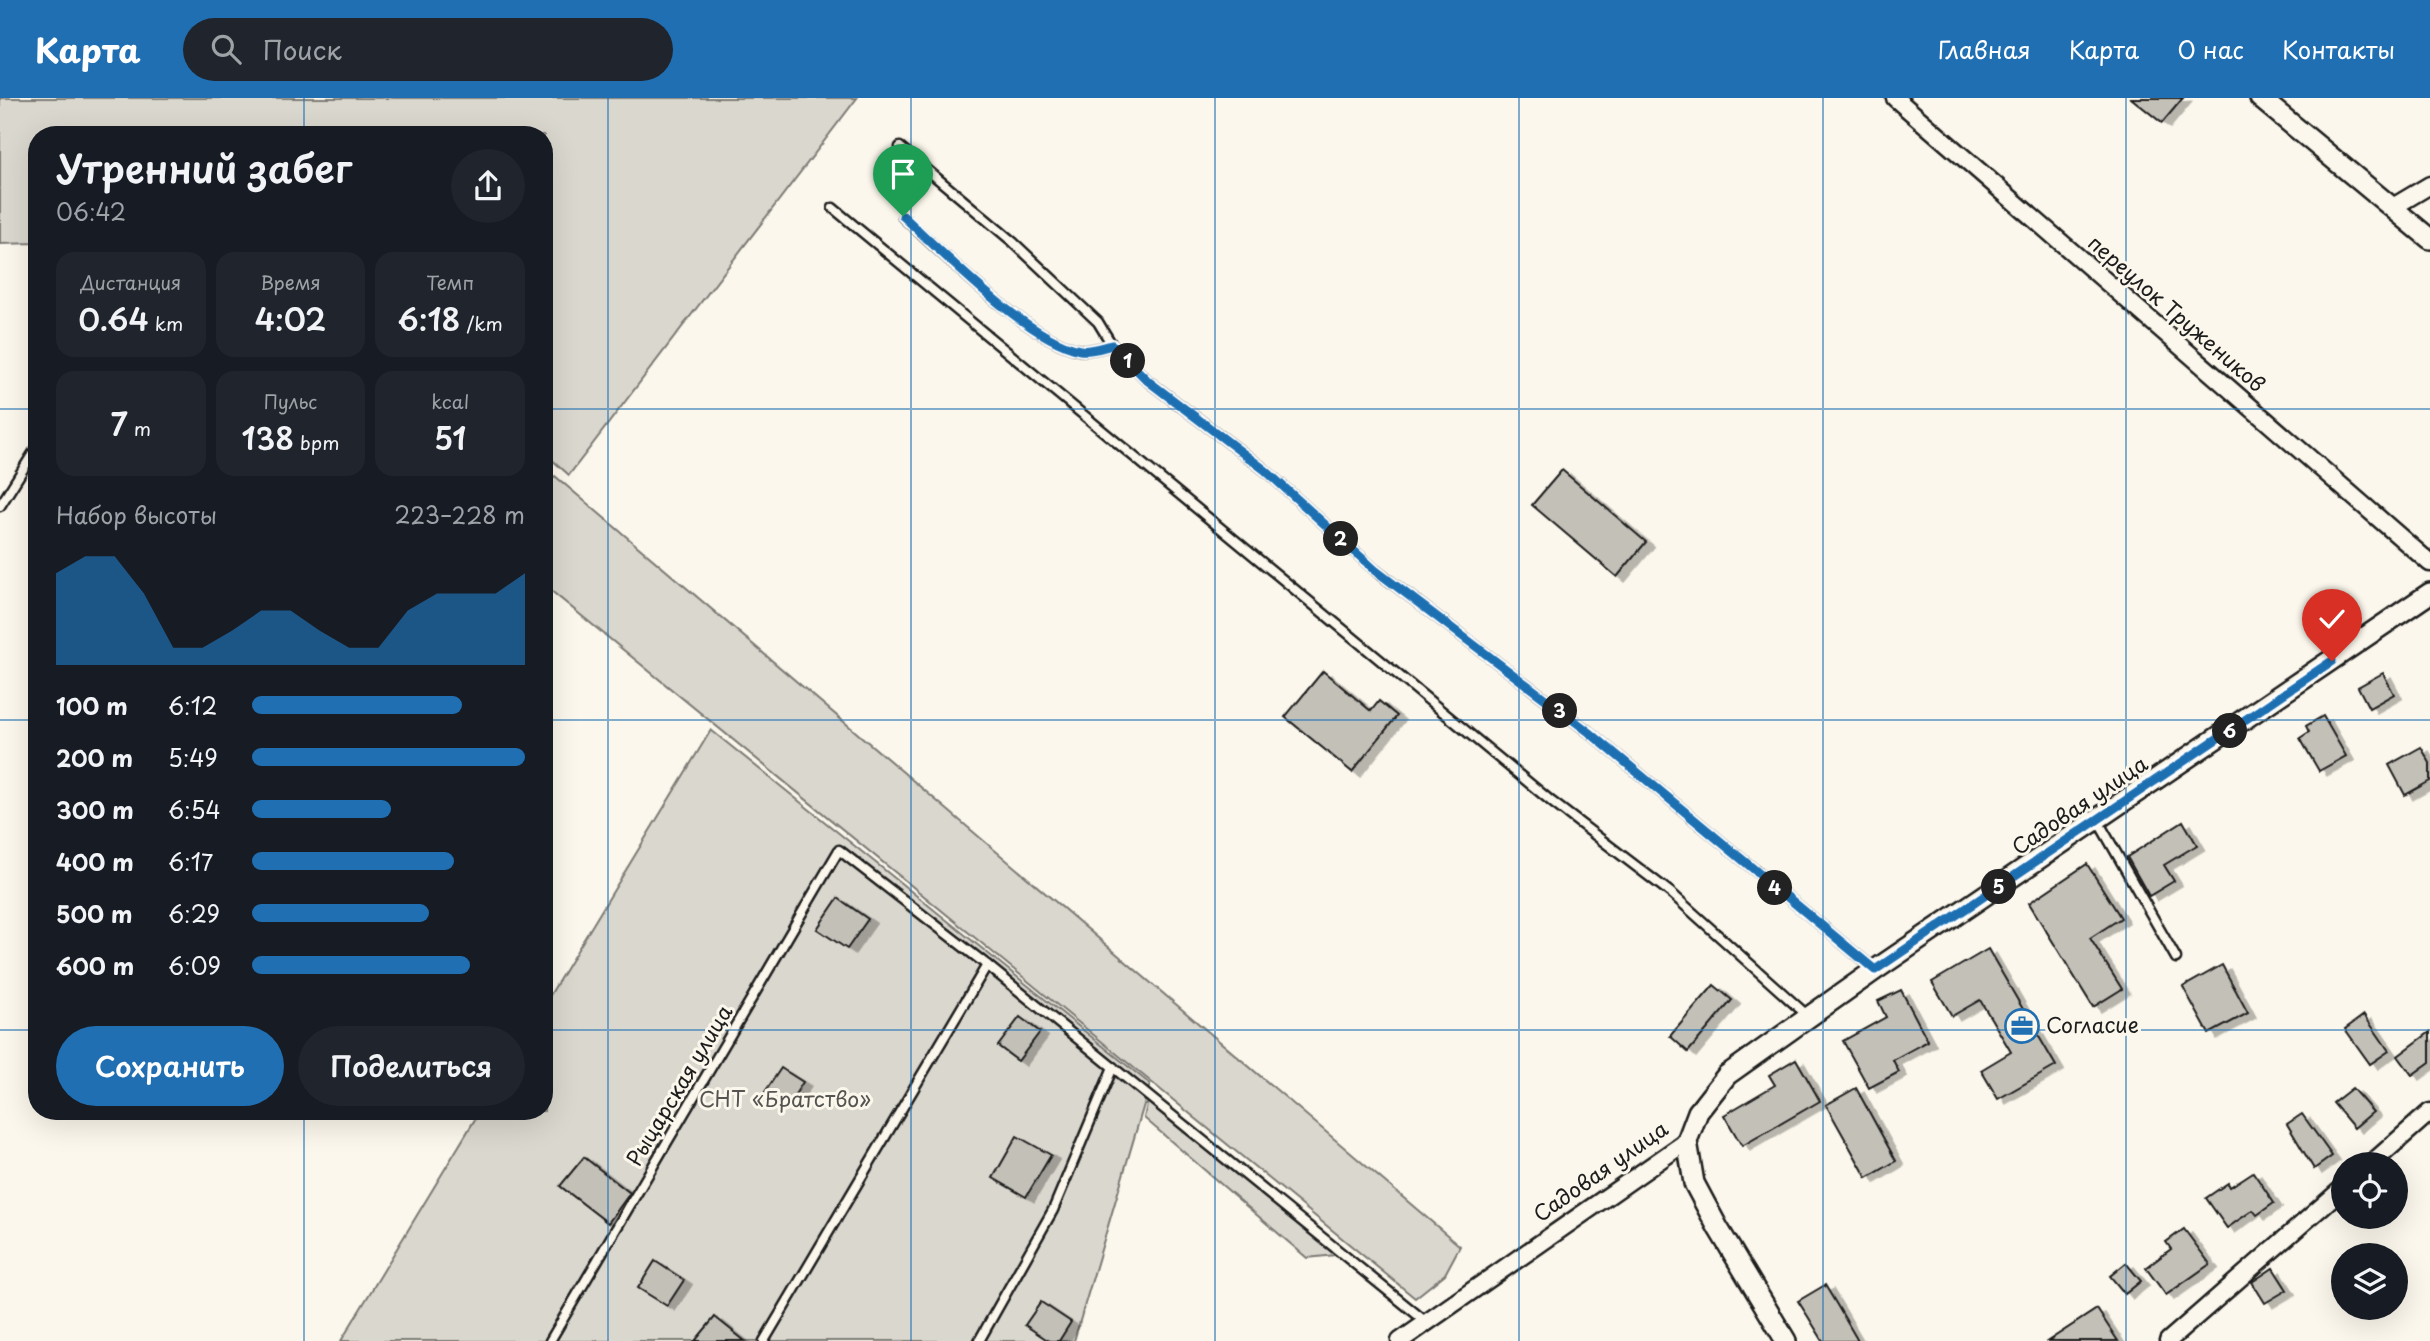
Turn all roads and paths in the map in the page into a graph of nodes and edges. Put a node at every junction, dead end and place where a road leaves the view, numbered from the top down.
1 (1895, 98) edge
2 (2260, 98) edge
3 (900, 148) dead end
4 (2430, 185) edge
5 (2393, 207) junction
6 (833, 208) dead end
7 (903, 216) dead end
8 (2430, 239) edge
9 (1112, 345) junction
10 (28, 461) edge
11 (0, 506) edge
12 (2430, 563) edge
13 (2430, 593) edge
14 (2098, 821) junction
15 (2176, 958) dead end
16 (987, 965) junction
17 (1875, 970) junction
18 (1809, 1017) junction
19 (1113, 1067) junction
20 (2430, 1112) edge
21 (1687, 1142) junction
22 (2385, 1152) edge
23 (2331, 1198) edge
24 (1425, 1321) junction
25 (550, 1341) edge
26 (764, 1341) edge
27 (979, 1341) edge
28 (1399, 1341) edge
29 (1786, 1341) edge
30 (2168, 1341) edge

1 - 12 street, переулок Тружеников
2 - 5 street
3 - 9 lane
4 - 5 street
5 - 8 street
6 - 18 lane
7 - 9 lane
9 - 17 lane
10 - 11 lane
13 - 14 street, Садовая улица
14 - 15 lane
14 - 17 street, Садовая улица
16 - 19 lane
16 - 25 lane, Рыцарская улица
16 - 26 lane
17 - 18 street, Садовая улица
18 - 21 street, Садовая улица
19 - 24 lane
19 - 27 lane
20 - 22 street
21 - 24 street, Садовая улица
21 - 29 street
23 - 30 street
24 - 28 street, Садовая улица

